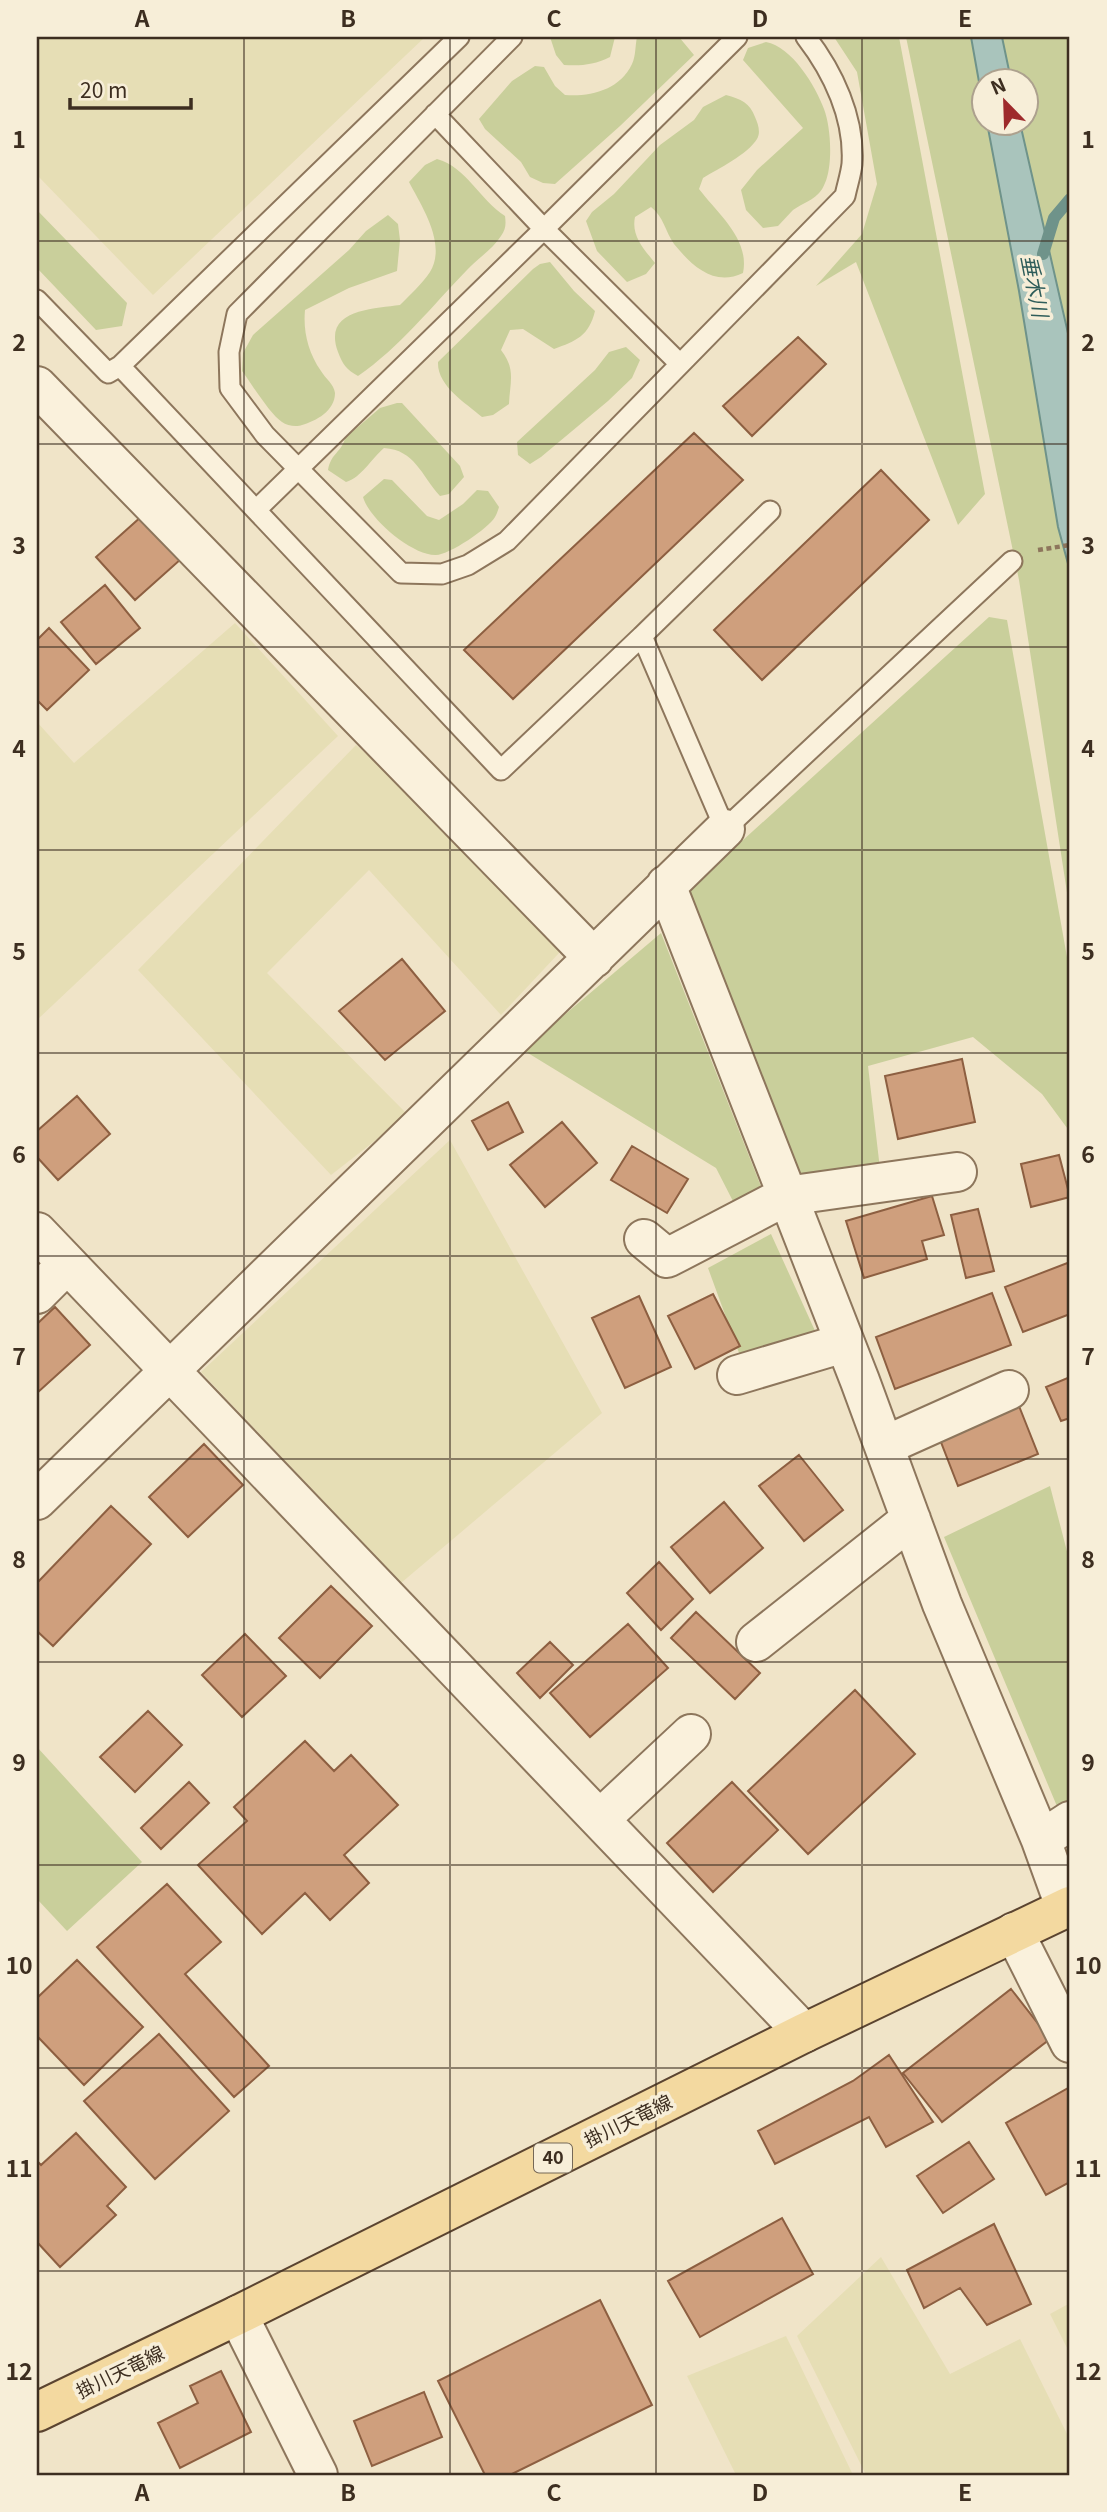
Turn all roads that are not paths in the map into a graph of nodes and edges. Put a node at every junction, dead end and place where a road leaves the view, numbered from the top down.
1 (458, 37) edge
2 (512, 37) edge
3 (737, 37) edge
4 (806, 37) edge
5 (435, 114) junction
6 (544, 229) junction
7 (37, 300) edge
8 (680, 364) junction
9 (120, 366) junction
10 (37, 386) edge
11 (297, 470) junction
12 (256, 510) junction
13 (770, 511) dead end
14 (1020, 556) road end
15 (642, 636) junction
16 (725, 829) junction
17 (666, 885) junction
18 (594, 958) junction
19 (957, 1172) dead end
20 (786, 1196) junction
21 (37, 1232) edge
22 (644, 1239) dead end
23 (67, 1264) junction
24 (37, 1293) edge
25 (844, 1343) junction
26 (169, 1373) junction
27 (737, 1375) dead end
28 (1009, 1391) dead end
29 (884, 1446) junction
30 (37, 1500) edge
31 (911, 1519) junction
32 (855, 1563) junction
33 (796, 1571) dead end
34 (756, 1642) dead end
35 (691, 1734) dead end
36 (600, 1819) junction
37 (1056, 1831) edge
38 (1068, 1908) edge
39 (1014, 1932) junction
40 (804, 2033) junction
41 (1070, 2043) edge
42 (238, 2315) junction
43 (37, 2412) edge
44 (318, 2475) edge

1 - 9 lane
2 - 5 lane
3 - 6 lane
4 - 8 lane
5 - 6 lane
5 - 11 lane
6 - 8 lane
6 - 11 lane
7 - 9 lane
8 - 11 lane
9 - 12 lane
10 - 18 street
11 - 12 lane
12 - 15 lane
13 - 15 lane
14 - 16 lane
15 - 16 lane
16 - 17 street
17 - 18 street
17 - 20 street
18 - 26 street
19 - 20 street
20 - 22 street
20 - 25 street
21 - 23 street
23 - 24 street
23 - 26 street
25 - 27 street
25 - 29 street
26 - 30 street
26 - 36 street
28 - 29 street
29 - 31 street
31 - 32 street
31 - 37 street
32 - 33 street
32 - 34 street
35 - 36 street
36 - 40 street
37 - 38 street
38 - 39 main road, 掛川天竜線 / 40
39 - 40 main road, 掛川天竜線 / 40
39 - 41 street
40 - 42 main road, 掛川天竜線 / 40
42 - 43 main road, 掛川天竜線 / 40
42 - 44 street

